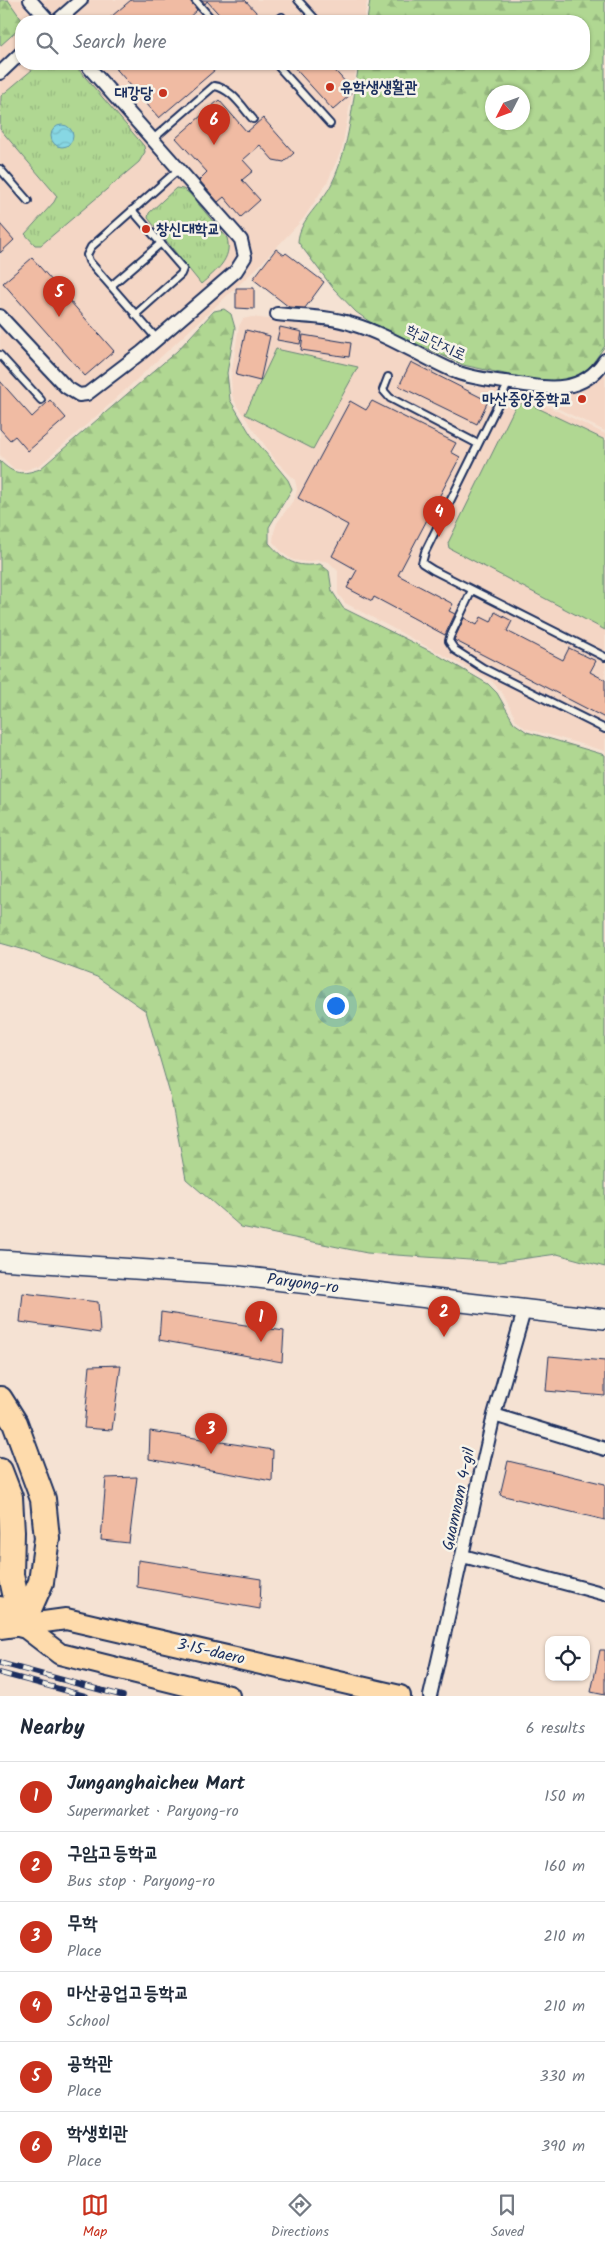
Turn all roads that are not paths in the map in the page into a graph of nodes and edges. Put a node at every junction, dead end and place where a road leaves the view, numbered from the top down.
1 (30, 0) edge
2 (81, 0) edge
3 (194, 0) edge
4 (298, 0) edge
5 (44, 15) edge
6 (64, 15) edge
7 (208, 15) edge
8 (312, 15) edge
9 (15, 59) edge
10 (91, 70) edge
11 (281, 70) edge
12 (0, 73) edge
13 (253, 119) dead end
14 (330, 124) dead end
15 (153, 139) junction
16 (0, 169) edge
17 (179, 169) junction
18 (28, 201) dead end
19 (132, 210) junction
20 (161, 243) junction
21 (111, 286) junction
22 (276, 314) dead end
23 (136, 315) junction
24 (0, 316) edge
25 (157, 339) junction
26 (0, 355) edge
27 (605, 360) edge
28 (388, 377) dead end
29 (509, 382) junction
30 (41, 400) dead end
31 (478, 444) junction
32 (472, 590) junction
33 (605, 657) edge
34 (605, 729) edge
35 (0, 1260) edge
36 (524, 1311) junction
37 (605, 1320) edge
38 (0, 1399) edge
39 (494, 1414) junction
40 (605, 1449) edge
41 (0, 1471) edge
42 (463, 1556) junction
43 (605, 1594) edge
44 (0, 1607) edge
45 (11, 1626) edge
46 (229, 1696) edge
47 (400, 1696) edge
48 (430, 1696) edge

1 - 5 street
2 - 6 street
3 - 7 lane
4 - 8 lane
9 - 12 street
10 - 15 street
11 - 14 lane
13 - 15 lane
15 - 17 street
16 - 18 lane
17 - 19 lane
17 - 25 street
19 - 20 lane
19 - 21 lane
20 - 21 lane
20 - 23 lane
21 - 23 lane
22 - 29 street, 학교단지로
23 - 25 lane
24 - 25 street
26 - 30 lane
27 - 29 street, 학교단지로
28 - 31 lane
29 - 31 lane
31 - 32 lane
32 - 33 lane
32 - 34 lane
35 - 36 main road, Paryong-ro
36 - 37 main road, Paryong-ro
36 - 39 street, Guamnam 4-gil
38 - 45 highway
39 - 40 street
39 - 42 street, Guamnam 4-gil
41 - 45 highway
42 - 43 street
42 - 48 street, Guamnam 4-gil
44 - 45 main road
45 - 46 main road
45 - 47 main road, 3·15-daero

